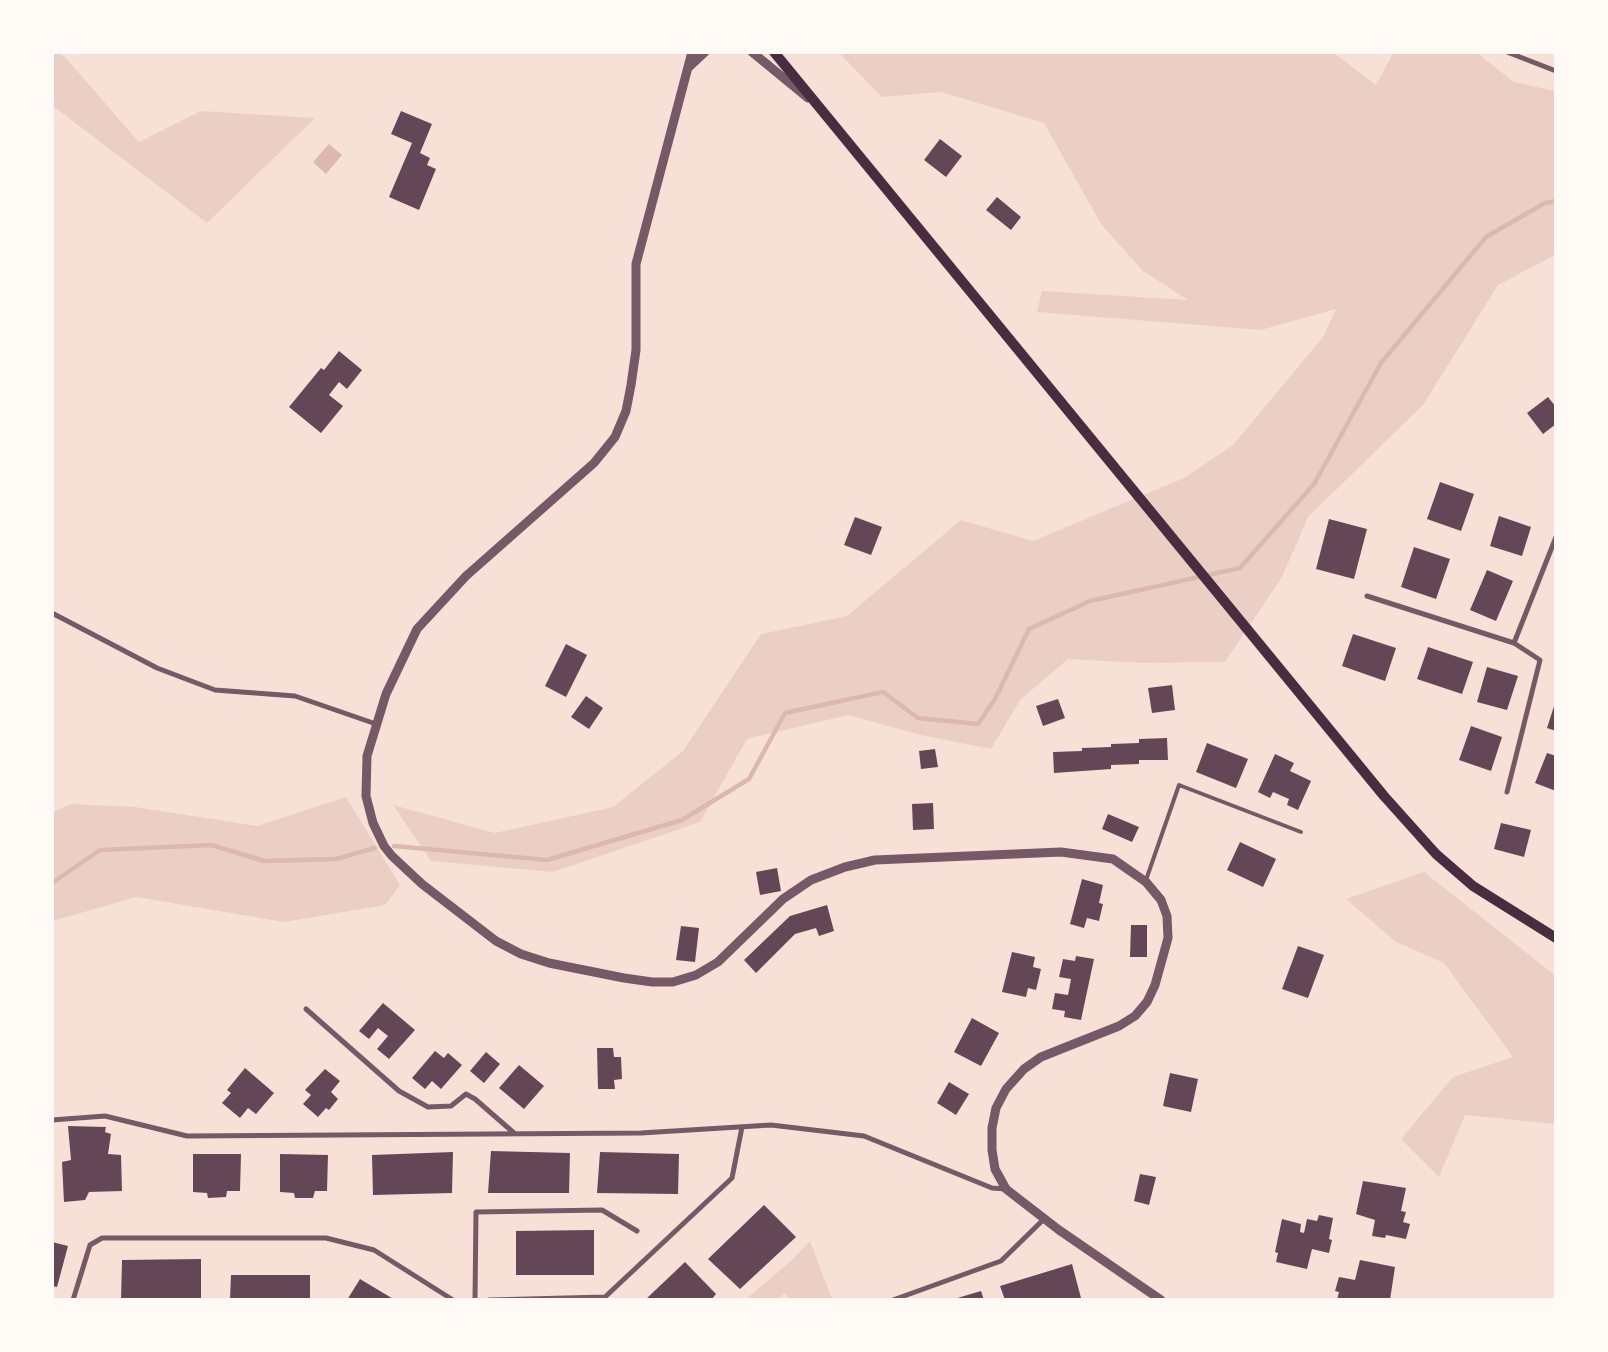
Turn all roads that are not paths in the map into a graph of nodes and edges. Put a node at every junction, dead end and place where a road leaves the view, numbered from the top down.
1 (691, 52) edge
2 (705, 52) edge
3 (752, 52) edge
4 (774, 52) edge
5 (1508, 52) edge
6 (688, 67) junction
7 (1556, 71) edge
8 (815, 104) junction
9 (1556, 537) edge
10 (1367, 596) dead end
11 (52, 613) edge
12 (1514, 643) junction
13 (376, 724) junction
14 (1507, 792) dead end
15 (1301, 832) dead end
16 (1146, 882) junction
17 (1556, 938) edge
18 (306, 1009) dead end
19 (52, 1120) edge
20 (742, 1127) junction
21 (514, 1134) junction
22 (1006, 1189) junction
23 (1044, 1219) junction
24 (637, 1231) dead end
25 (73, 1300) edge
26 (453, 1300) edge
27 (474, 1300) edge
28 (489, 1300) edge
29 (894, 1300) edge
30 (1161, 1300) edge

1 - 6 street
2 - 6 street
3 - 8 street
4 - 8 main road
5 - 7 street
6 - 13 street
8 - 17 main road
9 - 12 street
10 - 12 street
11 - 13 street
12 - 14 street
13 - 16 street
15 - 16 lane
16 - 22 street
18 - 21 street
19 - 21 street
20 - 21 street
20 - 22 street
20 - 28 street
22 - 23 street
23 - 29 street
23 - 30 street
24 - 27 street
25 - 26 street

